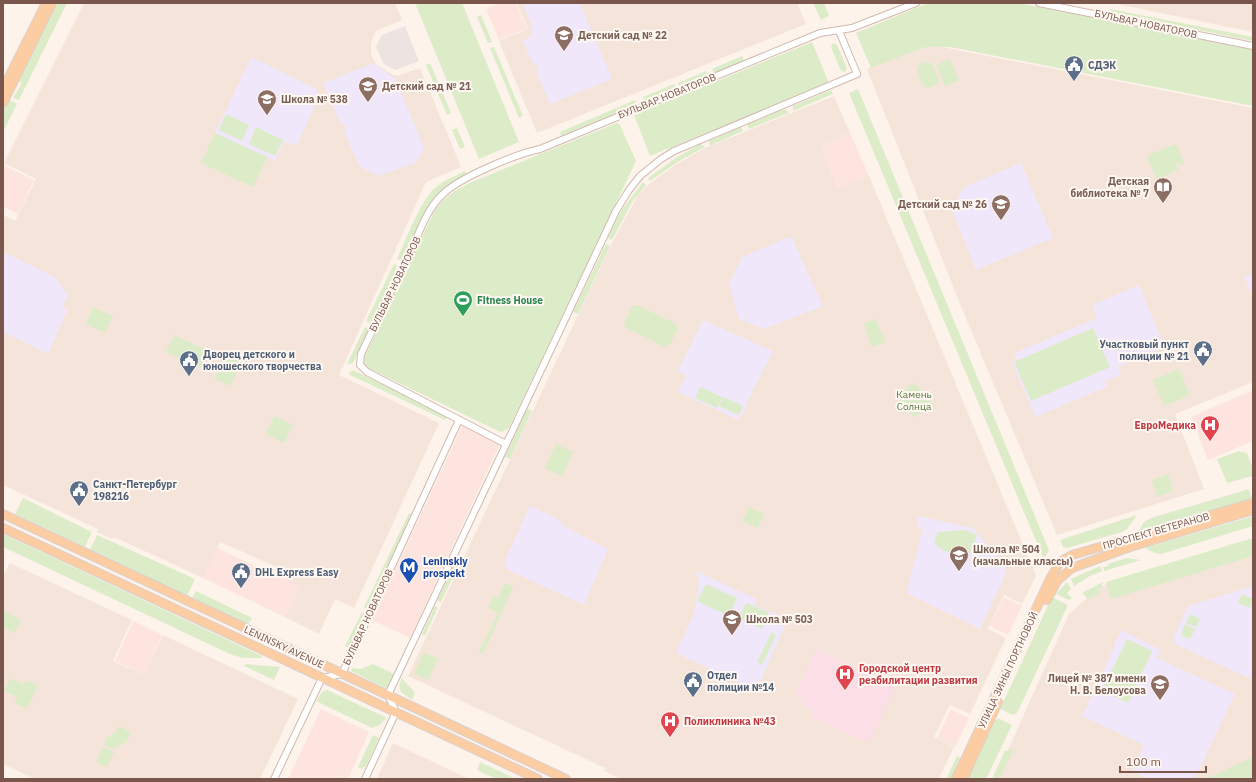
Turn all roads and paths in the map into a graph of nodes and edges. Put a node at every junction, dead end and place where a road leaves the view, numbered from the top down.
1 (46, 3) edge
2 (52, 3) edge
3 (916, 3) edge
4 (1039, 3) edge
5 (840, 31) junction
6 (1253, 46) edge
7 (3, 89) edge
8 (3, 103) edge
9 (459, 420) junction
10 (506, 444) junction
11 (1253, 503) edge
12 (1253, 510) edge
13 (3, 514) edge
14 (3, 528) edge
15 (1060, 562) joint
16 (1066, 572) joint
17 (342, 674) junction
18 (322, 678) junction
19 (336, 685) junction
20 (388, 695) junction
21 (383, 706) junction
22 (396, 712) junction
23 (274, 779) edge
24 (365, 779) edge
25 (538, 779) edge
26 (566, 779) edge
27 (956, 779) edge
28 (962, 779) edge

1 - 7 main road
2 - 8 main road
3 - 5 street, БУЛЬВАР НОВАТОРОВ
4 - 6 street, БУЛЬВАР НОВАТОРОВ
5 - 9 street, БУЛЬВАР НОВАТОРОВ
5 - 10 street
9 - 10 street
9 - 17 street, БУЛЬВАР НОВАТОРОВ
10 - 20 street
11 - 15 main road, ПРОСПЕКТ ВЕТЕРАНОВ
12 - 16 main road, ПРОСПЕКТ ВЕТЕРАНОВ
13 - 17 main road, LENINSKY AVENUE
14 - 18 main road, LENINSKY AVENUE
15 - 27 main road, УЛИЦА ЗИНЫ ПОРТНОВОЙ
16 - 28 main road, УЛИЦА ЗИНЫ ПОРТНОВОЙ
17 - 18 street, БУЛЬВАР НОВАТОРОВ
17 - 19 main road
17 - 20 main road, LENINSKY AVENUE
18 - 19 main road, LENINSKY AVENUE
18 - 23 street
19 - 21 main road, LENINSKY AVENUE
20 - 21 main road
20 - 22 street
20 - 26 main road, LENINSKY AVENUE
21 - 22 main road, LENINSKY AVENUE
22 - 24 street
22 - 25 main road, LENINSKY AVENUE

